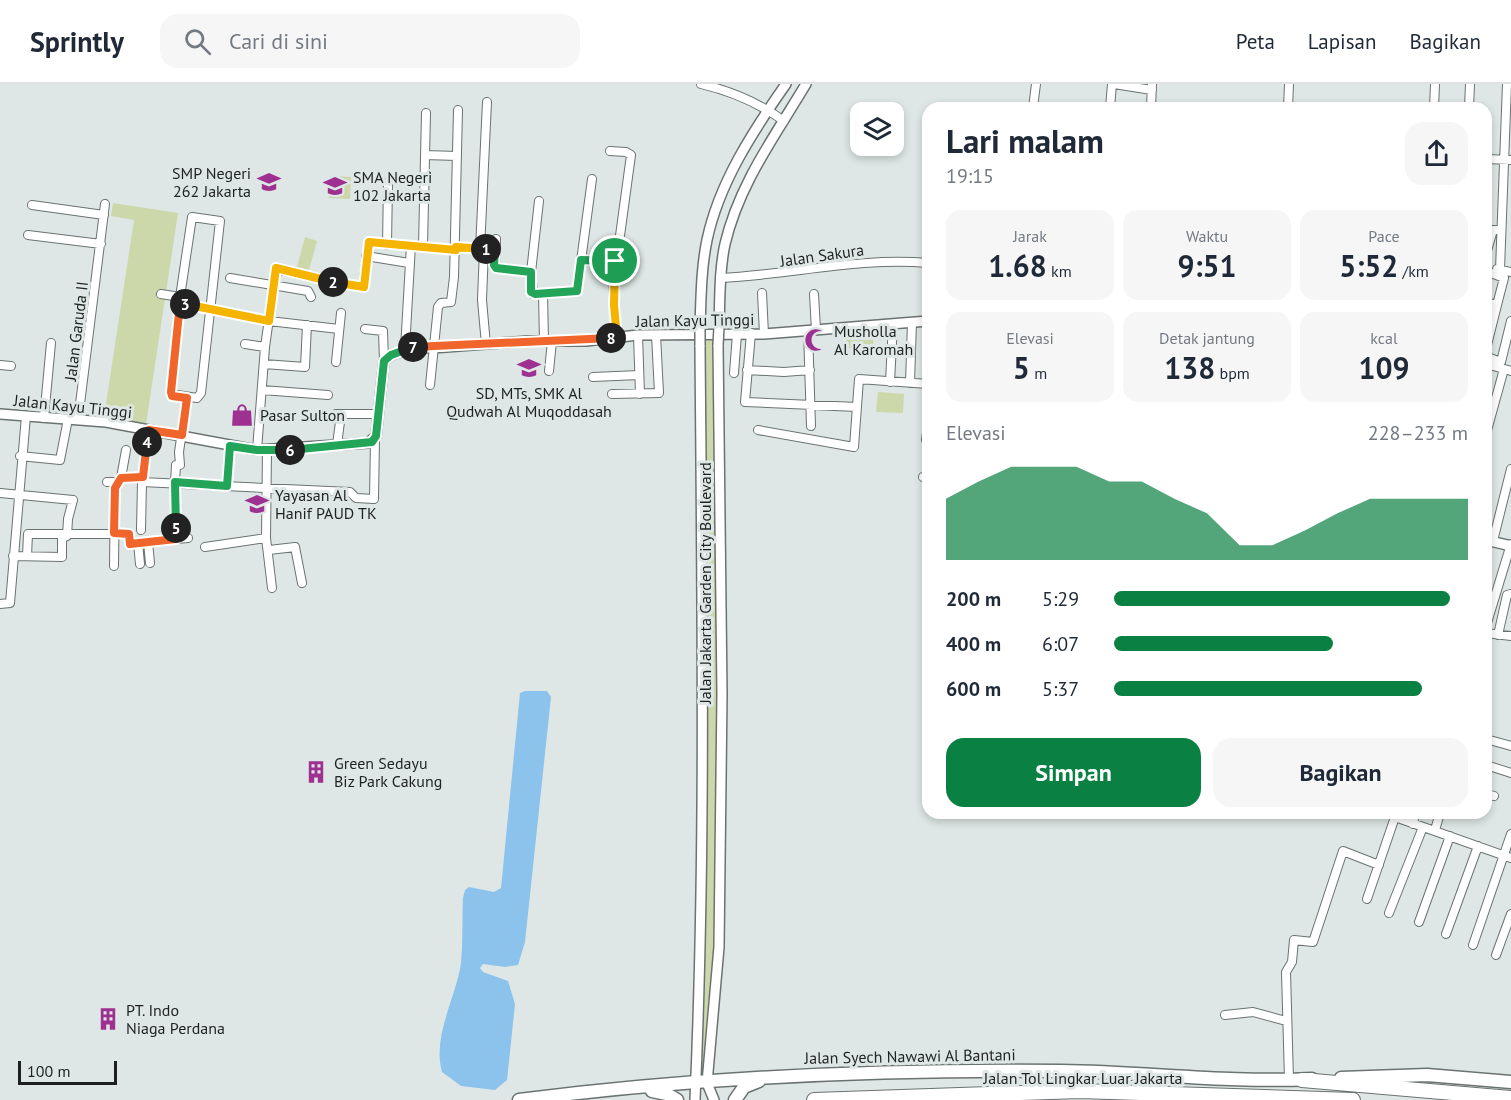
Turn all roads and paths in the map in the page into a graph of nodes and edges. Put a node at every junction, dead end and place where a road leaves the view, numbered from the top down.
1 (701, 84) edge
2 (786, 84) edge
3 (806, 84) edge
4 (1036, 84) edge
5 (1113, 84) edge
6 (1289, 84) edge
7 (1435, 84) edge
8 (1470, 84) edge
9 (1508, 84) edge
10 (1152, 87) edge
11 (487, 102) dead end
12 (1034, 102) edge
13 (1111, 102) edge
14 (1151, 102) edge
15 (1288, 102) edge
16 (1434, 102) edge
17 (1469, 102) edge
18 (458, 110) dead end
19 (768, 110) junction
20 (426, 113) dead end
21 (784, 121) junction
22 (610, 151) dead end
23 (425, 155) junction
24 (457, 156) junction
25 (1492, 159) edge
26 (1507, 160) edge
27 (592, 179) dead end
28 (388, 183) dead end
29 (538, 201) dead end
30 (105, 204) dead end
31 (32, 206) dead end
32 (104, 215) junction
33 (1501, 230) junction
34 (1492, 233) edge
35 (28, 235) dead end
36 (496, 239) dead end
37 (101, 244) junction
38 (387, 245) junction
39 (411, 245) junction
40 (423, 246) junction
41 (456, 249) junction
42 (482, 249) junction
43 (495, 250) junction
44 (366, 256) junction
45 (581, 260) junction
46 (615, 261) junction
47 (410, 263) junction
48 (922, 263) edge
49 (1492, 267) edge
50 (1500, 269) junction
51 (531, 272) junction
52 (1511, 272) edge
53 (1492, 273) edge
54 (230, 278) dead end
55 (720, 278) junction
56 (273, 287) junction
57 (762, 293) dead end
58 (161, 294) dead end
59 (543, 294) junction
60 (814, 294) dead end
61 (311, 297) dead end
62 (180, 300) junction
63 (1492, 303) edge
64 (1497, 304) junction
65 (211, 310) junction
66 (341, 313) dead end
67 (269, 321) junction
68 (1511, 321) edge
69 (922, 322) edge
70 (912, 323) junction
71 (893, 324) junction
72 (307, 325) junction
73 (1492, 325) edge
74 (339, 329) junction
75 (365, 329) dead end
76 (812, 330) junction
77 (751, 333) junction
78 (737, 334) junction
79 (764, 334) junction
80 (638, 335) junction
81 (656, 335) junction
82 (617, 338) junction
83 (548, 341) junction
84 (51, 342) dead end
85 (245, 344) dead end
86 (486, 345) junction
87 (266, 347) junction
88 (433, 348) junction
89 (405, 349) junction
90 (384, 361) junction
91 (1492, 361) edge
92 (336, 362) dead end
93 (1492, 363) edge
94 (264, 364) junction
95 (0, 365) edge
96 (11, 366) dead end
97 (747, 370) junction
98 (810, 370) junction
99 (1507, 370) edge
100 (549, 371) dead end
101 (734, 373) dead end
102 (639, 375) junction
103 (593, 377) dead end
104 (890, 382) junction
105 (910, 383) junction
106 (922, 384) edge
107 (430, 385) dead end
108 (262, 390) junction
109 (612, 394) dead end
110 (640, 394) junction
111 (328, 395) dead end
112 (187, 398) junction
113 (812, 406) junction
114 (857, 407) junction
115 (0, 414) edge
116 (378, 414) junction
117 (26, 416) junction
118 (1492, 416) edge
119 (44, 418) junction
120 (68, 419) junction
121 (78, 420) junction
122 (811, 426) dead end
123 (149, 430) junction
124 (758, 430) dead end
125 (182, 435) junction
126 (375, 439) junction
127 (337, 445) junction
128 (230, 446) junction
129 (126, 450) dead end
130 (262, 450) junction
131 (20, 456) junction
132 (1511, 470) edge
133 (143, 479) junction
134 (119, 480) junction
135 (107, 482) dead end
136 (175, 482) junction
137 (227, 486) junction
138 (267, 488) junction
139 (0, 493) edge
140 (18, 494) junction
141 (141, 530) dead end
142 (114, 533) junction
143 (67, 534) junction
144 (1492, 534) edge
145 (188, 538) dead end
146 (266, 538) junction
147 (176, 539) junction
148 (1492, 541) edge
149 (138, 543) junction
150 (148, 543) junction
151 (1511, 545) edge
152 (205, 547) dead end
153 (269, 550) junction
154 (13, 556) junction
155 (27, 556) junction
156 (150, 563) dead end
157 (140, 564) dead end
158 (114, 566) dead end
159 (302, 583) dead end
160 (272, 588) dead end
161 (1511, 594) edge
162 (4, 604) edge
163 (1492, 607) edge
164 (1492, 634) edge
165 (1498, 635) junction
166 (1511, 636) edge
167 (703, 730) junction
168 (721, 731) junction
169 (1492, 741) edge
170 (1511, 746) edge
171 (1492, 767) edge
172 (1511, 773) edge
173 (1394, 819) edge
174 (1400, 819) edge
175 (1414, 819) edge
176 (1439, 819) edge
177 (1413, 824) junction
178 (1423, 827) junction
179 (1436, 830) junction
180 (1511, 834) edge
181 (1450, 836) junction
182 (1478, 846) junction
183 (1508, 856) edge
184 (1378, 865) junction
185 (1367, 899) dead end
186 (1389, 913) dead end
187 (1511, 914) edge
188 (1419, 922) dead end
189 (1446, 934) dead end
190 (1473, 945) dead end
191 (701, 946) junction
192 (719, 947) junction
193 (1496, 955) dead end
194 (1225, 1015) dead end
195 (1286, 1021) junction
196 (772, 1076) junction
197 (1296, 1080) junction
198 (1511, 1082) edge
199 (702, 1083) junction
200 (636, 1088) junction
201 (1511, 1098) edge
202 (833, 1099) edge
203 (519, 1100) edge
204 (677, 1100) edge
205 (695, 1100) edge
206 (714, 1100) edge
207 (735, 1100) edge
208 (814, 1100) edge
209 (1353, 1100) edge

1 - 19 street
2 - 19 street, Jalan Jakarta Garden City Boulevard
3 - 21 street, Jalan Jakarta Garden City Boulevard
4 - 12 street
5 - 10 street
5 - 13 street
6 - 15 street
7 - 16 street
8 - 17 street
9 - 26 street
10 - 14 street
11 - 42 street
18 - 24 street
19 - 21 street
19 - 167 street, Jalan Jakarta Garden City Boulevard, bridge
20 - 23 street
21 - 55 street, Jalan Jakarta Garden City Boulevard
22 - 46 street
23 - 24 street
23 - 40 street
24 - 41 street
25 - 26 street
26 - 33 street
27 - 45 street
28 - 38 street
29 - 51 street
30 - 32 street, Jalan Garuda II
31 - 32 street
32 - 37 street, Jalan Garuda II
33 - 34 street
33 - 50 street
35 - 37 street
36 - 43 street
37 - 121 street, Jalan Garuda II
38 - 39 street
38 - 44 street
39 - 40 street
39 - 47 street
40 - 41 street
41 - 42 street
41 - 88 street
42 - 43 street
42 - 86 street
43 - 51 street
44 - 47 street
44 - 56 street
45 - 46 street
45 - 59 street
46 - 82 street
47 - 89 street
48 - 55 street, Jalan Sakura
49 - 50 street
50 - 52 street
51 - 59 street
53 - 64 street
54 - 56 street
55 - 168 street, Jalan Jakarta Garden City Boulevard, bridge
56 - 61 street
56 - 67 street
57 - 79 street
58 - 62 street
59 - 83 street
60 - 76 street
62 - 65 street
62 - 65 street
62 - 112 street
63 - 64 street
64 - 73 street
65 - 67 street
65 - 112 street
66 - 74 street
67 - 72 street
67 - 87 street
68 - 91 street
69 - 70 street, Jalan Kayu Tinggi
70 - 71 street, Jalan Kayu Tinggi
70 - 105 street
71 - 76 street, Jalan Kayu Tinggi
71 - 104 street
72 - 74 street
72 - 94 street
74 - 92 street
75 - 90 street
76 - 79 street, Jalan Kayu Tinggi
76 - 98 street
77 - 78 street, Jalan Kayu Tinggi
77 - 79 street, Jalan Kayu Tinggi
77 - 97 street
78 - 81 street, Jalan Kayu Tinggi
78 - 101 street
80 - 81 street, Jalan Kayu Tinggi
80 - 82 street, Jalan Kayu Tinggi
80 - 102 street
81 - 110 street
82 - 83 street, Jalan Kayu Tinggi
83 - 86 street, Jalan Kayu Tinggi
83 - 100 street
84 - 119 street
85 - 87 street
86 - 88 street, Jalan Kayu Tinggi
87 - 94 street
88 - 89 street, Jalan Kayu Tinggi
88 - 107 street
89 - 90 street, Jalan Kayu Tinggi
90 - 116 street
93 - 99 street
94 - 108 street
95 - 96 street
97 - 98 street
97 - 113 street
98 - 113 street
99 - 118 street
102 - 103 street
102 - 110 street
104 - 105 street
104 - 114 street
105 - 106 street
108 - 111 street
108 - 130 street
109 - 110 street
112 - 125 street
113 - 114 street
113 - 122 street
114 - 124 street
115 - 117 street, Jalan Kayu Tinggi
116 - 126 street
116 - 127 street
117 - 119 street, Jalan Kayu Tinggi
117 - 131 street
119 - 120 street, Jalan Kayu Tinggi
120 - 121 street, Jalan Kayu Tinggi
120 - 131 street
121 - 123 street, Jalan Kayu Tinggi
123 - 125 street, Jalan Kayu Tinggi
123 - 133 street
125 - 128 street, Jalan Kayu Tinggi
125 - 136 street
126 - 127 street, Jalan Kayu Tinggi
126 - 138 street
127 - 130 street, Jalan Kayu Tinggi
128 - 130 street, Jalan Kayu Tinggi
128 - 137 street
129 - 134 street
130 - 138 street
131 - 140 street
132 - 144 street
133 - 134 street
133 - 136 street
133 - 141 street
134 - 135 street
134 - 142 street
136 - 137 street
136 - 147 street
137 - 138 street
138 - 146 street
139 - 140 street
140 - 143 street
140 - 154 street
142 - 143 street
142 - 149 street
142 - 158 street
143 - 155 street
143 - 155 street
145 - 147 street
146 - 152 street
146 - 153 street
147 - 150 street
148 - 151 street
149 - 150 street
149 - 157 street
150 - 156 street
151 - 163 street
153 - 159 street
153 - 160 street
154 - 155 street
154 - 162 street
161 - 165 street
164 - 165 street
165 - 166 street
167 - 168 street
167 - 191 street, Jalan Jakarta Garden City Boulevard
168 - 192 street, Jalan Jakarta Garden City Boulevard
169 - 170 street
171 - 172 street
173 - 184 street
174 - 177 street
175 - 177 street
176 - 179 street
177 - 178 street
178 - 179 street
178 - 186 street
179 - 181 street
180 - 183 street
181 - 182 street
181 - 188 street
182 - 183 street
182 - 189 street
183 - 190 street
184 - 185 street
184 - 195 street
187 - 193 street
191 - 192 street
191 - 199 street, Jalan Jakarta Garden City Boulevard
192 - 199 street, Jalan Jakarta Garden City Boulevard
194 - 195 street
195 - 197 street
196 - 197 highway, Jalan Syech Nawawi Al Bantani
196 - 199 highway, Jalan Syech Nawawi Al Bantani
196 - 207 highway
197 - 198 highway, Jalan Syech Nawawi Al Bantani
197 - 201 highway
199 - 200 highway, Jalan Syech Nawawi Al Bantani
199 - 205 street, Jalan Jakarta Garden City Boulevard
199 - 206 street, Jalan Jakarta Garden City Boulevard
200 - 203 highway, Jalan Syech Nawawi Al Bantani
200 - 204 highway
202 - 208 highway, Jalan Tol Lingkar Luar Jakarta
202 - 209 highway, Jalan Tol Lingkar Luar Jakarta

